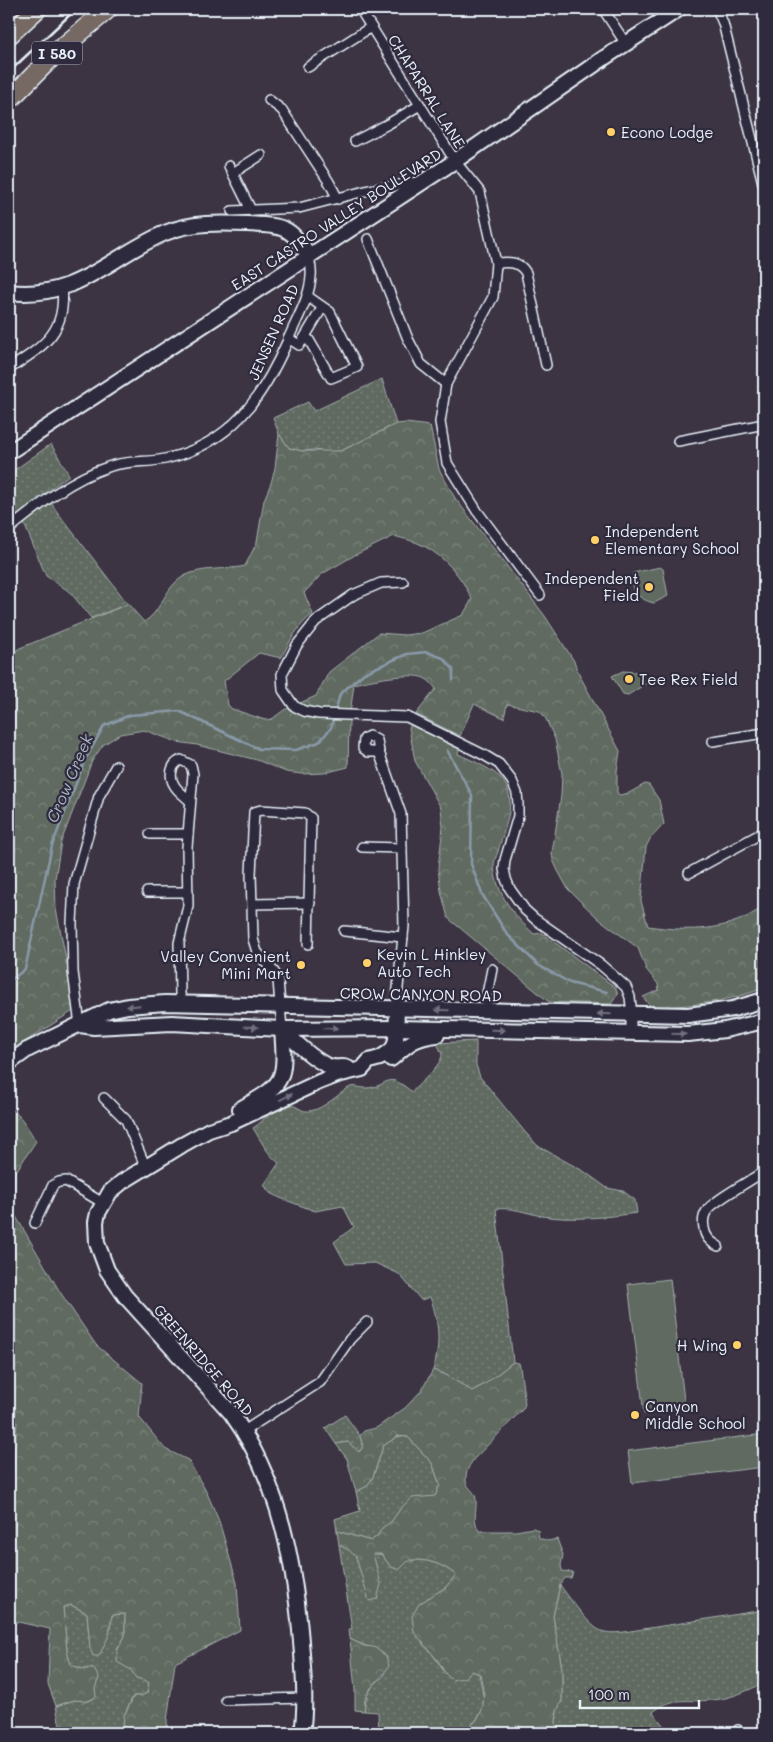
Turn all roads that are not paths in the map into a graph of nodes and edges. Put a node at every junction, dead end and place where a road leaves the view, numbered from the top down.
1 (37, 9) edge
2 (108, 9) edge
3 (360, 9) edge
4 (603, 9) edge
5 (679, 9) edge
6 (717, 9) edge
7 (372, 27) junction
8 (9, 35) edge
9 (626, 44) junction
10 (308, 66) dead end
11 (9, 100) edge
12 (269, 100) dead end
13 (420, 105) junction
14 (355, 141) dead end
15 (260, 155) dead end
16 (455, 162) junction
17 (424, 182) junction
18 (764, 187) edge
19 (338, 199) junction
20 (251, 210) junction
21 (232, 211) dead end
22 (368, 239) dead end
23 (310, 257) junction
24 (496, 263) junction
25 (57, 289) junction
26 (9, 292) edge
27 (307, 296) junction
28 (322, 308) junction
29 (288, 338) junction
30 (303, 340) junction
31 (546, 365) dead end
32 (9, 369) edge
33 (446, 384) junction
34 (764, 424) edge
35 (678, 441) dead end
36 (9, 452) edge
37 (9, 529) edge
38 (403, 582) dead end
39 (540, 595) dead end
40 (764, 733) edge
41 (713, 741) dead end
42 (379, 752) dead end
43 (116, 766) dead end
44 (190, 801) dead end
45 (764, 832) edge
46 (150, 834) dead end
47 (188, 834) junction
48 (362, 847) dead end
49 (402, 848) junction
50 (689, 873) dead end
51 (147, 892) dead end
52 (188, 892) junction
53 (310, 903) junction
54 (252, 904) junction
55 (344, 931) dead end
56 (403, 937) junction
57 (308, 944) dead end
58 (492, 968) dead end
59 (764, 1000) edge
60 (181, 1004) junction
61 (280, 1007) junction
62 (397, 1009) junction
63 (486, 1012) junction
64 (631, 1015) junction
65 (764, 1021) edge
66 (114, 1025) junction
67 (80, 1026) junction
68 (228, 1026) junction
69 (397, 1028) junction
70 (282, 1029) junction
71 (470, 1030) junction
72 (631, 1033) junction
73 (9, 1063) edge
74 (358, 1070) junction
75 (104, 1098) dead end
76 (209, 1130) junction
77 (146, 1168) junction
78 (764, 1171) edge
79 (103, 1203) junction
80 (35, 1223) dead end
81 (718, 1246) dead end
82 (367, 1322) dead end
83 (244, 1431) junction
84 (305, 1698) junction
85 (226, 1700) dead end
86 (302, 1733) edge

1 - 8 highway, I 580
2 - 11 highway, I 580
3 - 7 street, CHAPARRAL LANE
4 - 9 street
5 - 9 main road, EAST CASTRO VALLEY BOULEVARD
6 - 18 street
7 - 10 street
7 - 13 street, CHAPARRAL LANE
9 - 16 main road, EAST CASTRO VALLEY BOULEVARD
12 - 19 street
13 - 14 street
13 - 16 street, CHAPARRAL LANE
15 - 20 street
16 - 17 main road, EAST CASTRO VALLEY BOULEVARD
16 - 24 street, CHAPARRAL LANE
17 - 19 street
17 - 23 main road, EAST CASTRO VALLEY BOULEVARD
19 - 20 street
20 - 21 street
22 - 33 street
23 - 25 main road
23 - 27 street, JENSEN ROAD
23 - 36 main road, EAST CASTRO VALLEY BOULEVARD
24 - 31 street
24 - 33 street, CHAPARRAL LANE
25 - 26 main road
25 - 32 street
27 - 28 street
27 - 29 street, JENSEN ROAD
28 - 30 street
28 - 30 street
29 - 30 street
29 - 37 street, JENSEN ROAD
33 - 39 street, CHAPARRAL LANE
34 - 35 street
38 - 64 street
40 - 41 street
42 - 49 street
43 - 67 street
44 - 47 street
45 - 50 street
46 - 47 street
47 - 52 street
48 - 49 street
49 - 56 street
51 - 52 street
52 - 60 street
53 - 54 street
53 - 54 street
53 - 57 street
54 - 61 street
55 - 56 street
56 - 62 street
58 - 63 street
59 - 64 main road, CROW CANYON ROAD
60 - 61 main road, CROW CANYON ROAD
60 - 66 main road
60 -> 67 main road, CROW CANYON ROAD
60 - 68 main road
61 - 62 main road, CROW CANYON ROAD
61 - 70 street
63 -> 62 main road, CROW CANYON ROAD
62 - 69 main road, GREENRIDGE ROAD
64 -> 63 main road, CROW CANYON ROAD
64 - 72 street
72 -> 65 main road, CROW CANYON ROAD
66 - 67 main road, CROW CANYON ROAD
66 - 68 main road, CROW CANYON ROAD
67 - 73 main road, CROW CANYON ROAD
68 -> 70 main road, CROW CANYON ROAD
70 -> 69 main road, CROW CANYON ROAD
69 - 71 main road, CROW CANYON ROAD
69 - 74 main road, GREENRIDGE ROAD
70 - 74 main road
70 - 76 main road, GREENRIDGE ROAD
71 -> 72 main road, CROW CANYON ROAD
71 - 74 main road
76 -> 74 main road, GREENRIDGE ROAD
75 - 77 street
76 - 77 main road, GREENRIDGE ROAD
77 - 79 main road, GREENRIDGE ROAD
78 - 81 street
79 - 80 street
79 - 83 main road, GREENRIDGE ROAD
82 - 83 street
83 - 84 main road, GREENRIDGE ROAD
84 - 85 street
84 - 86 main road, GREENRIDGE ROAD

